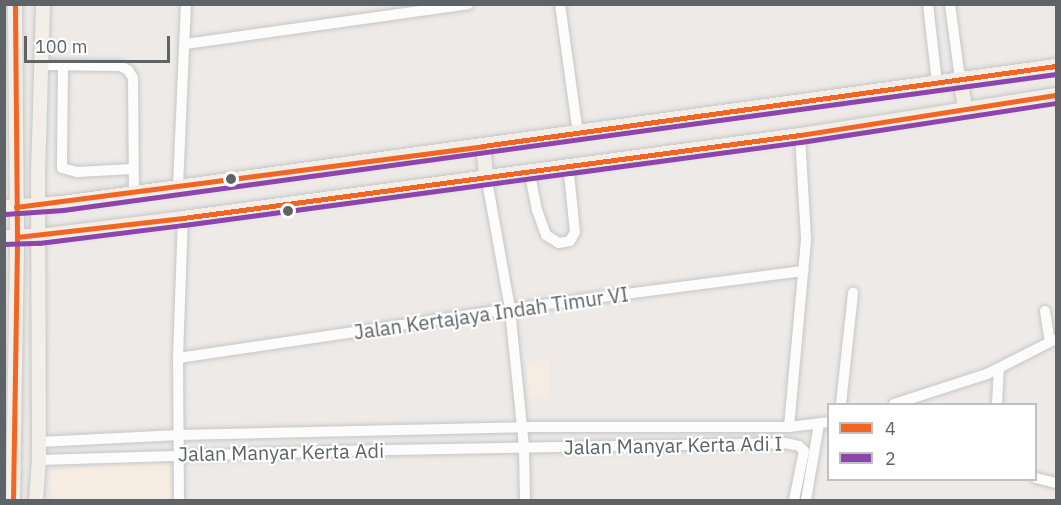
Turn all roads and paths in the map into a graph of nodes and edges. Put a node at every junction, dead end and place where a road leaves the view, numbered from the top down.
1 (15, 4) edge
2 (43, 4) edge
3 (186, 4) edge
4 (468, 4) edge
5 (560, 4) edge
6 (928, 4) edge
7 (950, 4) edge
8 (185, 44) junction
9 (42, 65) junction
10 (63, 66) junction
11 (1056, 66) edge
12 (960, 79) junction
13 (937, 83) junction
14 (1056, 95) edge
15 (965, 108) junction
16 (578, 133) junction
17 (800, 135) junction
18 (483, 146) junction
19 (568, 164) junction
20 (133, 169) junction
21 (529, 170) junction
22 (486, 175) junction
23 (178, 186) junction
24 (134, 192) junction
25 (38, 204) junction
26 (10, 207) edge
27 (183, 218) junction
28 (38, 236) junction
29 (11, 237) edge
30 (804, 271) junction
31 (853, 293) dead end
32 (510, 309) junction
33 (1045, 311) dead end
34 (1053, 341) edge
35 (178, 358) junction
36 (999, 368) junction
37 (9, 372) edge
38 (841, 403) edge
39 (901, 403) edge
40 (997, 403) edge
41 (824, 423) edge
42 (789, 427) junction
43 (179, 437) junction
44 (523, 437) junction
45 (39, 451) junction
46 (180, 452) junction
47 (10, 459) edge
48 (1037, 478) edge
49 (1056, 483) edge
50 (13, 501) edge
51 (36, 501) edge
52 (179, 501) edge
53 (525, 501) edge
54 (794, 501) edge
55 (806, 501) edge

1 - 26 main road
2 - 9 main road
3 - 8 street
4 - 8 street
5 - 16 street
6 - 13 street
7 - 12 street
8 - 23 street
9 - 10 street
9 - 25 main road
10 - 20 street
10 - 20 street
11 - 12 main road
12 - 13 main road
12 - 15 main road
13 - 16 main road
14 - 15 main road
15 - 17 main road
16 - 18 main road
17 - 19 main road
17 - 30 street
18 - 22 main road
18 - 23 main road
19 - 21 main road
19 - 21 street
20 - 24 street
21 - 22 main road
22 - 27 main road
22 - 32 street
23 - 24 main road
24 - 25 main road
25 - 26 main road
25 - 28 main road
26 - 29 main road
27 - 28 main road
27 - 35 street
28 - 29 main road
28 - 45 main road
29 - 37 main road
30 - 32 street, Jalan Kertajaya Indah Timur VI
30 - 42 street
31 - 38 street
32 - 35 street, Jalan Kertajaya Indah Timur VI
32 - 44 street
33 - 34 street
34 - 36 street
35 - 43 street
36 - 39 street
36 - 40 street
37 - 47 main road
41 - 42 street, Jalan Manyar Kerta Adi
41 - 55 street
42 - 44 street, Jalan Manyar Kerta Adi
43 - 44 street, Jalan Manyar Kerta Adi
43 - 45 street, Jalan Manyar Kerta Adi
43 - 46 street
44 - 46 street, Jalan Manyar Kerta Adi
44 - 53 street
44 - 54 street, Jalan Manyar Kerta Adi I
45 - 46 street, Jalan Manyar Kerta Adi
45 - 51 main road
46 - 52 street
47 - 50 main road
48 - 49 street

